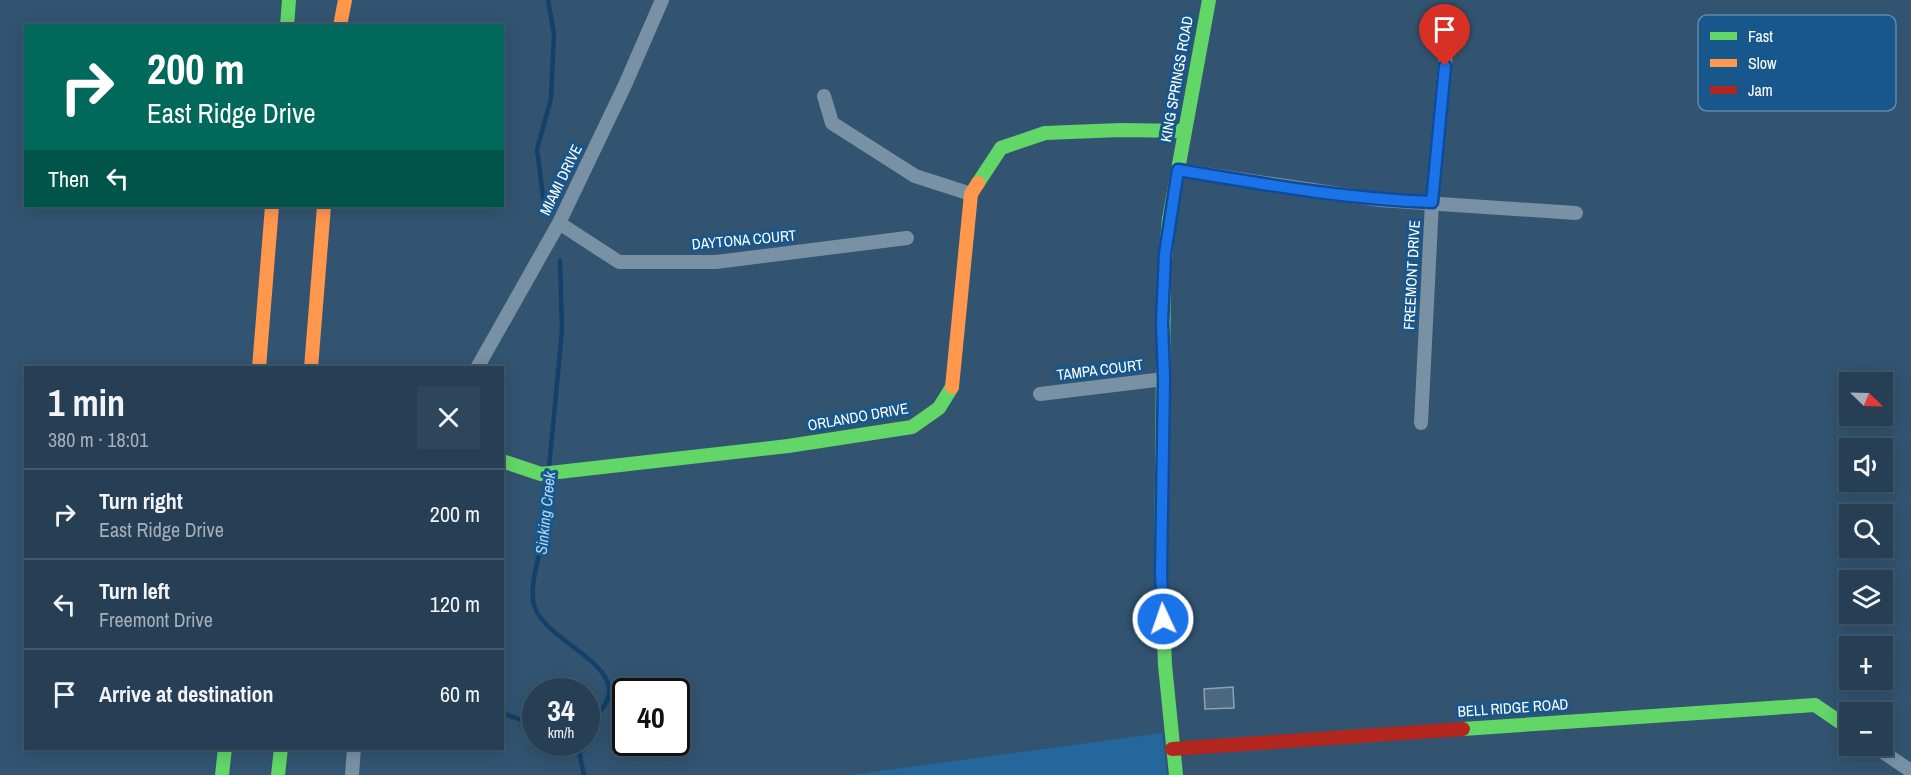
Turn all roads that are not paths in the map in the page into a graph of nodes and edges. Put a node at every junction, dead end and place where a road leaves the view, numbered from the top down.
1 (280, 0) edge
2 (289, 0) edge
3 (340, 0) edge
4 (345, 0) edge
5 (662, 0) edge
6 (1209, 0) edge
7 (1449, 21) dead end
8 (282, 24) edge
9 (287, 24) edge
10 (339, 24) edge
11 (339, 24) edge
12 (824, 96) dead end
13 (1185, 131) junction
14 (1178, 170) junction
15 (970, 194) junction
16 (1432, 202) junction
17 (272, 207) edge
18 (324, 207) edge
19 (1576, 213) dead end
20 (559, 222) junction
21 (907, 238) dead end
22 (260, 366) edge
23 (311, 366) edge
24 (478, 366) edge
25 (1164, 379) junction
26 (1040, 394) dead end
27 (1421, 423) dead end
28 (504, 461) edge
29 (1839, 721) edge
30 (1172, 749) junction
31 (225, 750) edge
32 (281, 750) edge
33 (354, 750) edge
34 (1889, 756) edge
35 (1911, 771) edge
36 (222, 775) edge
37 (279, 775) edge
38 (352, 775) edge
39 (1176, 775) edge

1 - 8 main road
2 - 9 main road
3 - 10 main road
4 - 11 main road
5 - 20 street, MIAMI DRIVE
6 - 13 main road, KING SPRINGS ROAD
7 - 16 street, FREEMONT DRIVE
12 - 15 street
13 - 14 main road, KING SPRINGS ROAD
13 - 15 main road, ORLANDO DRIVE
14 - 16 street
14 - 25 main road, KING SPRINGS ROAD
15 - 28 main road, ORLANDO DRIVE
16 - 19 street
16 - 27 street, FREEMONT DRIVE
17 - 22 main road
18 - 23 main road
20 - 21 street, DAYTONA COURT
20 - 24 street, MIAMI DRIVE
25 - 26 street, TAMPA COURT
25 - 30 main road, KING SPRINGS ROAD
29 - 30 main road, BELL RIDGE ROAD
30 - 39 main road, KING SPRINGS ROAD
31 - 36 main road
32 - 37 main road
33 - 38 street
34 - 35 street

